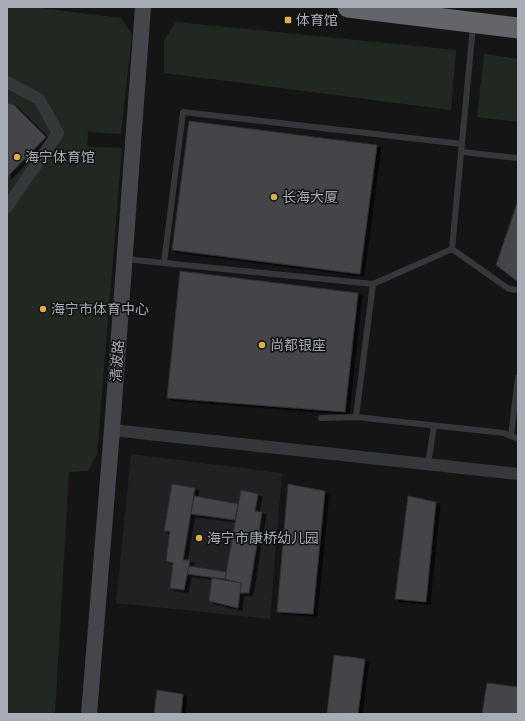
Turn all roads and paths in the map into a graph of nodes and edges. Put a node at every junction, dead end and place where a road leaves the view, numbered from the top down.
1 (143, 7) edge
2 (348, 7) edge
3 (473, 22) junction
4 (518, 28) edge
5 (7, 82) edge
6 (462, 144) junction
7 (462, 152) junction
8 (518, 158) edge
9 (7, 207) edge
10 (452, 249) junction
11 (125, 259) junction
12 (164, 263) junction
13 (373, 284) junction
14 (518, 290) edge
15 (518, 377) edge
16 (356, 417) junction
17 (321, 418) dead end
18 (434, 426) junction
19 (112, 430) junction
20 (511, 436) junction
21 (518, 439) edge
22 (428, 464) junction
23 (518, 474) edge
24 (89, 714) edge

1 - 11 street, 清波路
2 - 3 highway
3 - 4 highway
3 - 6 lane
5 - 9 street
6 - 7 lane
6 - 12 lane
7 - 8 lane
7 - 10 lane
10 - 13 lane
10 - 14 lane
11 - 12 lane
11 - 19 street, 清波路
12 - 13 lane
13 - 16 lane
15 - 20 lane
16 - 17 lane
16 - 18 lane
18 - 20 lane
18 - 22 lane
19 - 22 street
19 - 24 street, 清波路
20 - 21 lane
22 - 23 street

